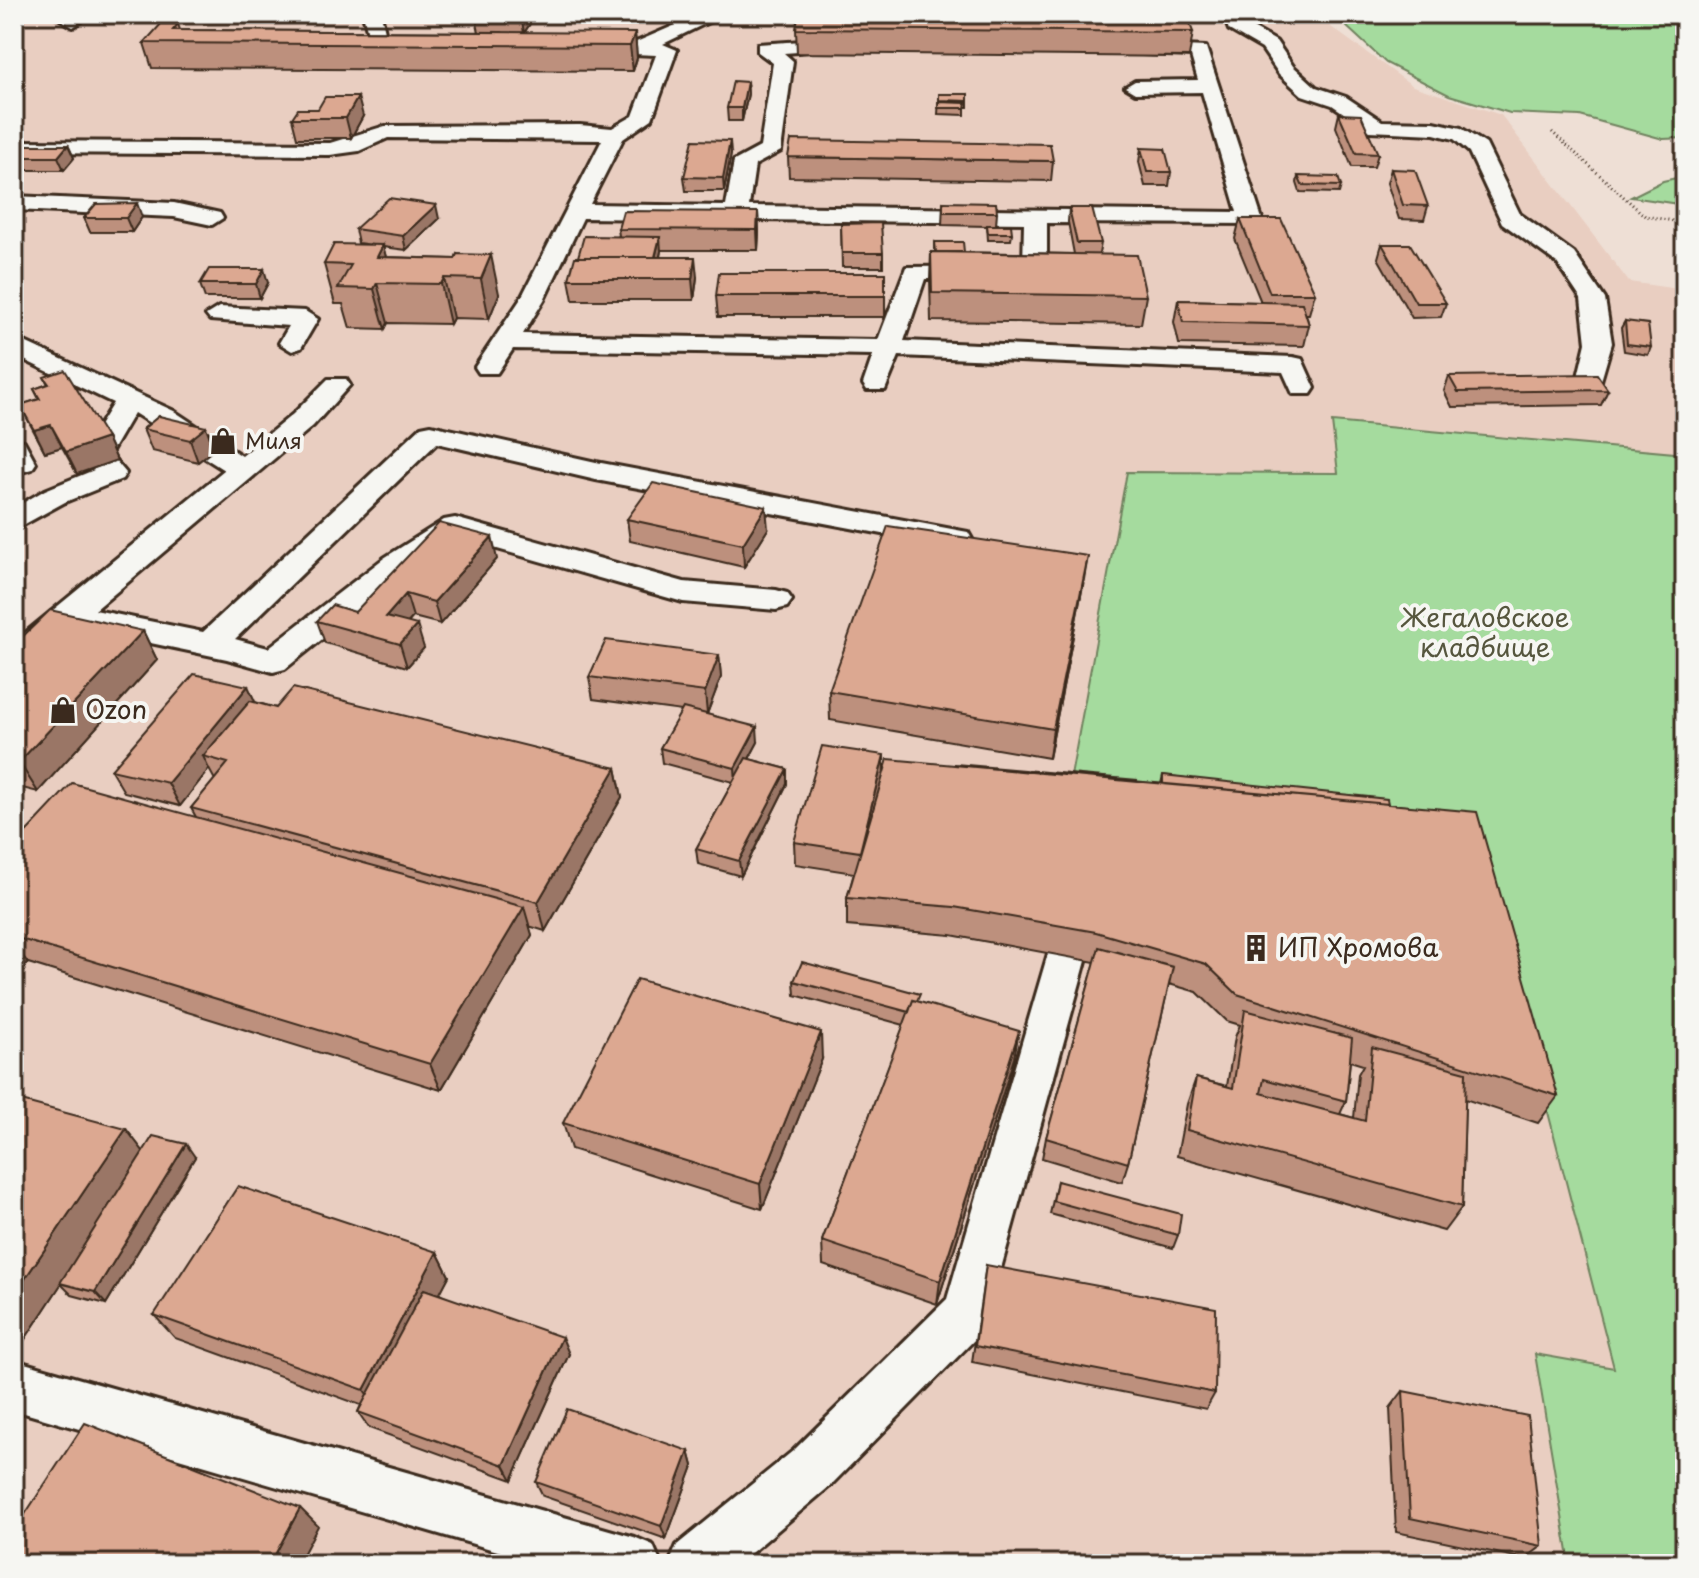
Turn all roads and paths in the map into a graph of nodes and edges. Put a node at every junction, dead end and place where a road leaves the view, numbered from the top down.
1 (372, 14) edge
2 (716, 14) edge
3 (1232, 14) edge
4 (440, 42) edge
5 (565, 45) edge
6 (873, 45) edge
7 (638, 48) junction
8 (1128, 48) edge
9 (1210, 86) junction
10 (1135, 87) dead end
11 (1552, 132) dead end
12 (616, 135) junction
13 (14, 147) edge
14 (14, 203) edge
15 (577, 211) junction
16 (736, 214) junction
17 (212, 218) dead end
18 (1036, 218) junction
19 (1685, 223) edge
20 (219, 315) dead end
21 (503, 341) junction
22 (292, 343) dead end
23 (14, 345) edge
24 (888, 348) junction
25 (488, 367) dead end
26 (876, 384) dead end
27 (337, 385) dead end
28 (1589, 385) edge
29 (1302, 388) dead end
30 (128, 400) junction
31 (14, 447) edge
32 (14, 465) edge
33 (243, 470) junction
34 (14, 521) edge
35 (991, 545) edge
36 (776, 600) dead end
37 (70, 616) junction
38 (210, 644) junction
39 (14, 660) edge
40 (1069, 950) edge
41 (14, 1385) edge
42 (634, 1564) edge
43 (696, 1564) edge

1 - 4 street
2 - 7 street
3 - 28 street
5 - 7 street
6 - 16 street
7 - 12 street
8 - 9 street
9 - 10 street
9 - 18 street
11 - 19 path
12 - 13 street
12 - 15 street
14 - 17 street
15 - 16 street
15 - 21 street
16 - 18 street
18 - 24 street
20 - 22 street
21 - 24 street
21 - 25 street
23 - 30 street
24 - 26 street
24 - 29 street
27 - 33 street
30 - 33 street
30 - 34 street
31 - 32 street
33 - 37 street
35 - 38 street
36 - 38 street
37 - 38 street
37 - 39 street
40 - 43 street
41 - 42 street

